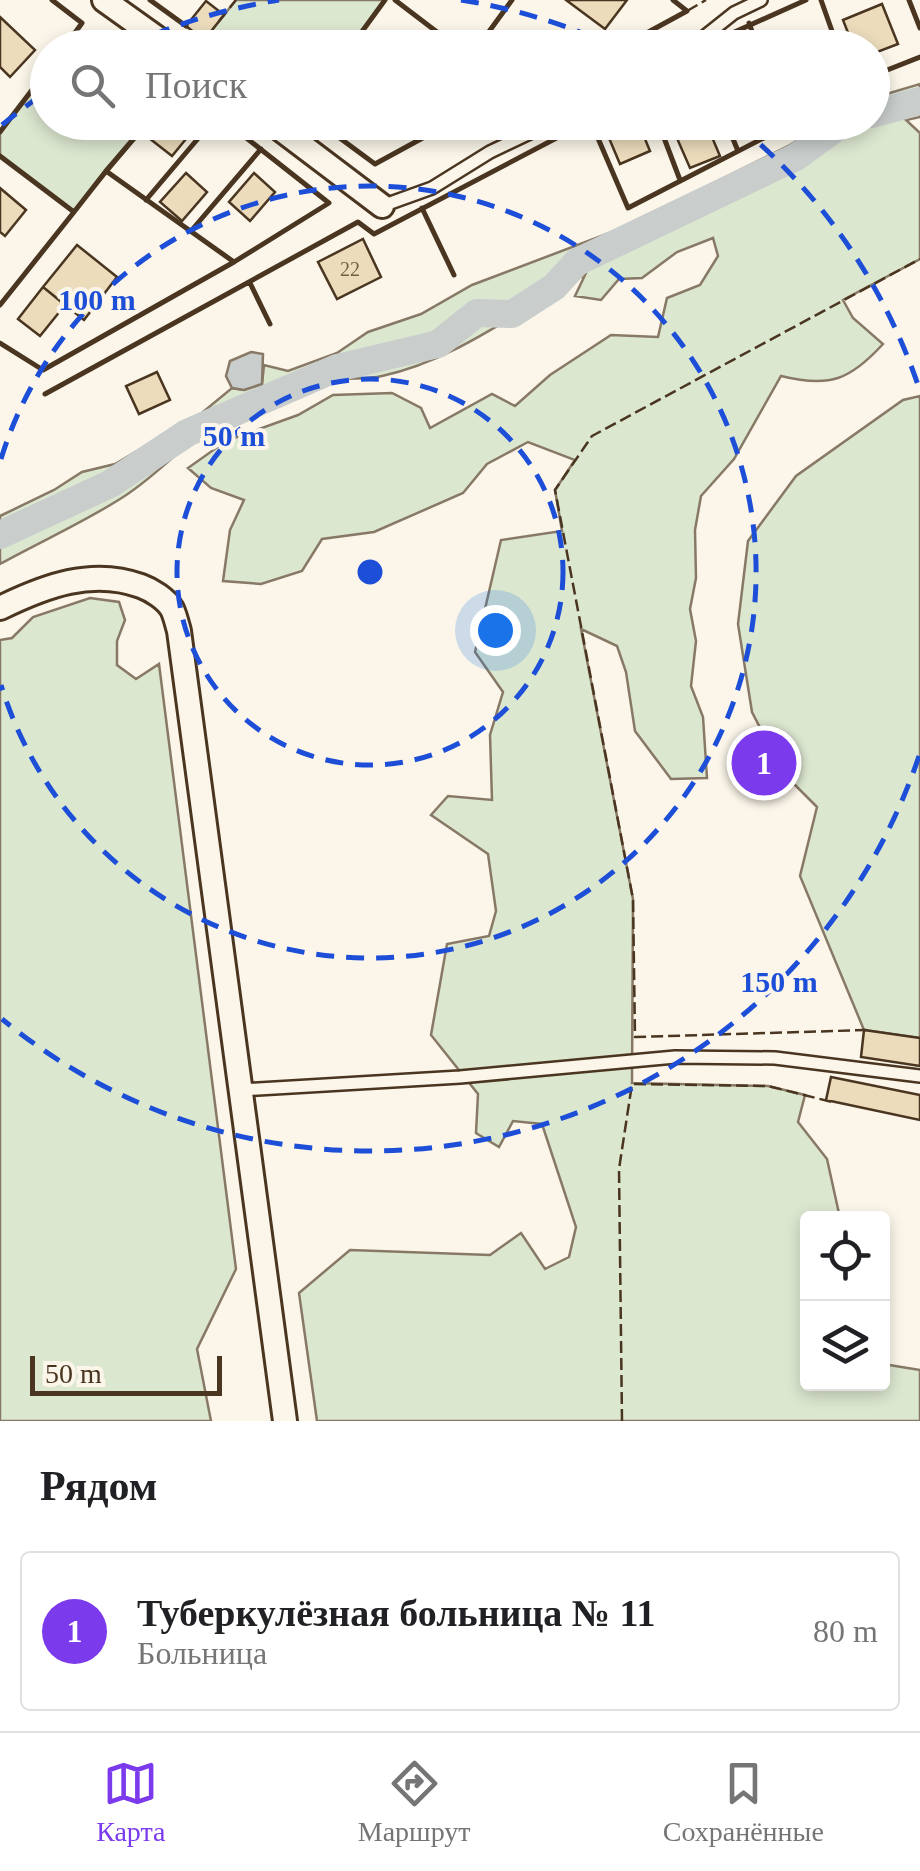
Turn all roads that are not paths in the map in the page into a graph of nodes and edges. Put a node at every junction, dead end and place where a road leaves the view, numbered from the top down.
1 (104, 0) edge
2 (762, 0) edge
3 (145, 30) edge
4 (712, 30) edge
5 (295, 140) edge
6 (515, 140) edge
7 (382, 206) joint
8 (0, 608) edge
9 (920, 1076) edge
10 (241, 1090) junction
11 (284, 1421) edge

1 - 3 street
2 - 4 lane
5 - 7 street
6 - 7 lane
8 - 10 street
9 - 10 lane
10 - 11 street

